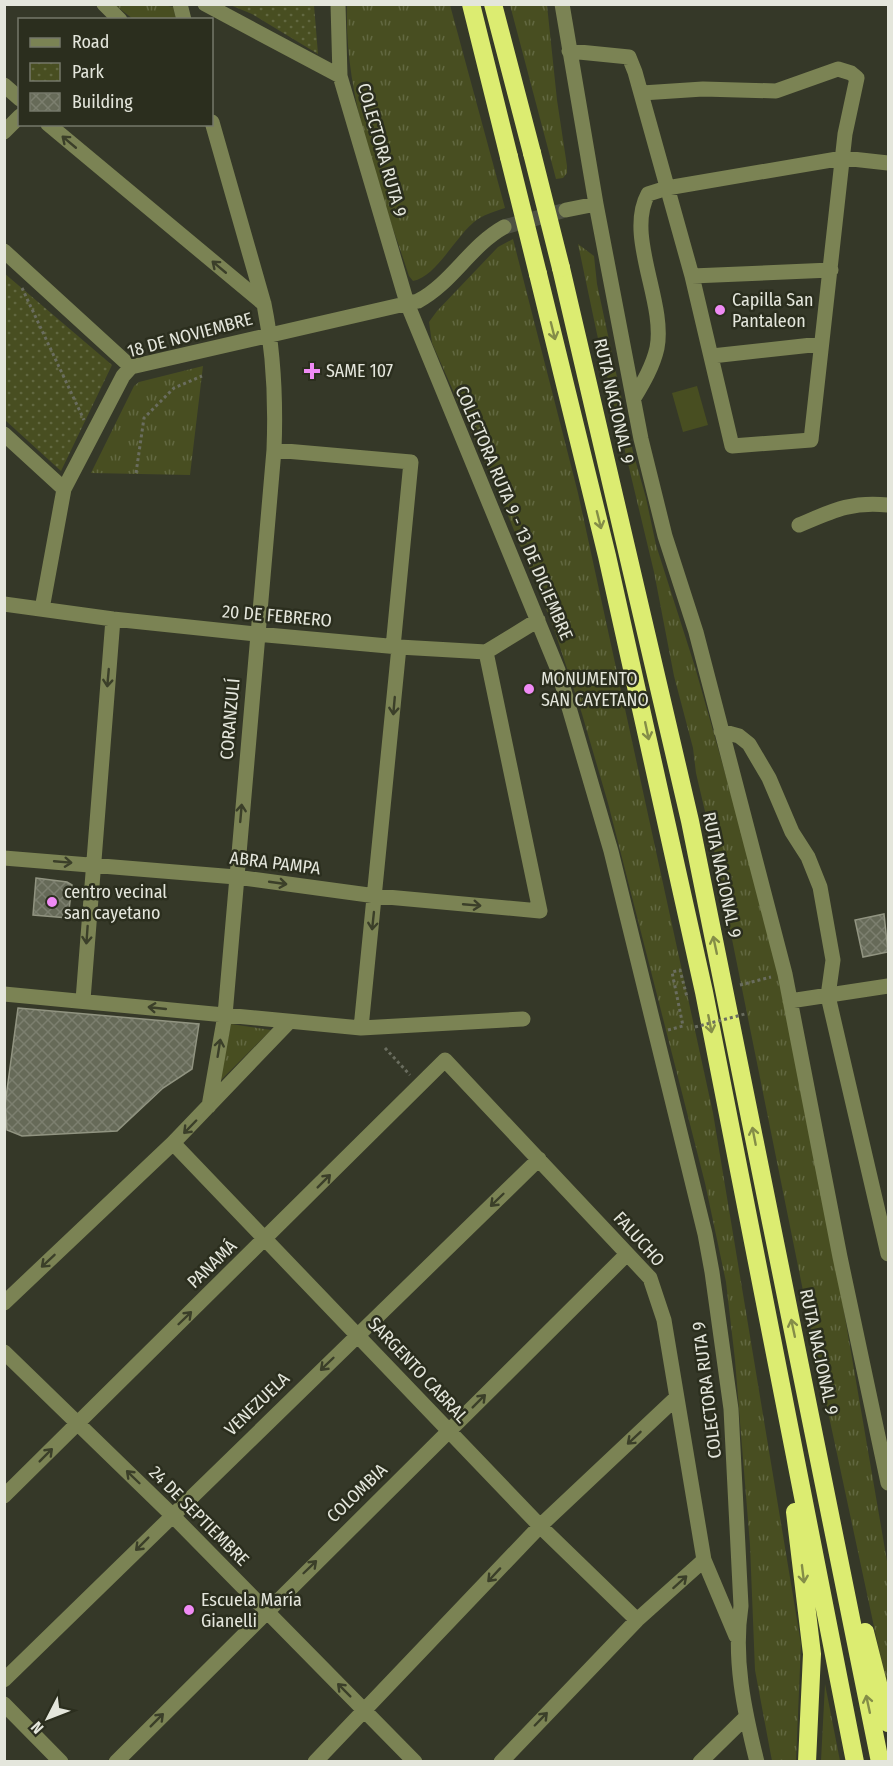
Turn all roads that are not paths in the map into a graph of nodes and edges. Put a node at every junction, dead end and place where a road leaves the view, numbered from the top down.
1 (104, 4) edge
2 (205, 4) edge
3 (338, 4) edge
4 (471, 4) edge
5 (493, 4) edge
6 (562, 4) edge
7 (118, 18) edge
8 (569, 51) junction
9 (340, 76) junction
10 (4, 85) edge
11 (642, 93) junction
12 (18, 97) edge
13 (18, 118) edge
14 (50, 126) edge
15 (213, 126) edge
16 (4, 132) edge
17 (843, 158) junction
18 (888, 164) edge
19 (667, 188) junction
20 (596, 204) junction
21 (566, 210) tunnel mouth
22 (504, 227) tunnel mouth
23 (4, 251) edge
24 (831, 270) junction
25 (692, 276) junction
26 (407, 303) junction
27 (264, 304) junction
28 (270, 334) junction
29 (821, 344) junction
30 (712, 356) junction
31 (131, 367) junction
32 (634, 398) junction
33 (4, 434) edge
34 (274, 450) junction
35 (64, 489) junction
36 (888, 505) edge
37 (799, 525) dead end
38 (4, 604) edge
39 (42, 609) junction
40 (113, 620) junction
41 (538, 620) junction
42 (256, 634) junction
43 (396, 647) junction
44 (486, 652) junction
45 (721, 731) junction
46 (4, 858) edge
47 (92, 865) junction
48 (236, 877) junction
49 (376, 896) junction
50 (888, 986) edge
51 (4, 994) edge
52 (828, 996) junction
53 (83, 1000) junction
54 (790, 1001) junction
55 (225, 1016) junction
56 (523, 1019) dead end
57 (650, 1019) joint
58 (288, 1023) junction
59 (361, 1028) junction
60 (445, 1060) joint
61 (209, 1106) junction
62 (173, 1143) junction
63 (539, 1159) junction
64 (266, 1239) junction
65 (627, 1254) junction
66 (888, 1254) edge
67 (4, 1303) edge
68 (357, 1334) junction
69 (4, 1352) edge
70 (801, 1365) junction
71 (782, 1391) junction
72 (676, 1398) junction
73 (78, 1423) junction
74 (448, 1431) junction
75 (888, 1483) edge
76 (4, 1496) edge
77 (171, 1514) junction
78 (540, 1526) junction
79 (704, 1560) junction
80 (266, 1610) junction
81 (637, 1620) junction
82 (736, 1637) junction
83 (4, 1680) edge
84 (4, 1704) edge
85 (366, 1712) junction
86 (746, 1717) junction
87 (888, 1723) edge
88 (61, 1761) edge
89 (116, 1761) edge
90 (315, 1761) edge
91 (415, 1761) edge
92 (501, 1761) edge
93 (700, 1761) edge
94 (757, 1761) edge
95 (807, 1761) edge
96 (855, 1761) edge
97 (880, 1761) edge

1 - 7 street
2 - 9 street
3 - 9 street, COLECTORA RUTA 9
4 -> 71 highway, bridge
70 -> 5 highway, RUTA NACIONAL 9, bridge
6 - 8 street
8 - 11 street
8 - 20 street
9 - 26 street, COLECTORA RUTA 9
10 - 12 street
11 - 17 street
11 - 19 street
13 - 16 street
27 -> 14 street
15 - 27 street, CORANZULÍ
17 - 18 street
17 - 19 street
17 - 24 street
19 - 25 street
19 - 32 street
20 - 21 street
20 - 32 street
22 - 26 street, 18 DE NOVIEMBRE
23 - 31 street
24 - 25 street
24 - 29 street
25 - 30 street
26 - 28 street, 18 DE NOVIEMBRE
26 - 41 street, COLECTORA RUTA 9 - 13 DE DICIEMBRE
27 - 28 street, CORANZULÍ
28 - 31 street, 18 DE NOVIEMBRE
28 - 34 street, CORANZULÍ
29 - 30 street
29 - 30 street
31 - 35 street, 18 DE NOVIEMBRE
32 - 45 street
33 - 35 street
34 - 42 street, CORANZULÍ
34 - 43 street
35 - 39 street, 18 DE NOVIEMBRE
36 - 37 street
38 - 39 street, 20 DE FEBRERO
39 - 40 street, 20 DE FEBRERO
40 - 42 street, 20 DE FEBRERO
40 -> 47 street
41 - 44 street
41 - 57 street, COLECTORA RUTA 9 - 13 DE DICIEMBRE
42 - 43 street, 20 DE FEBRERO
48 -> 42 street, CORANZULÍ
43 - 44 street, 20 DE FEBRERO
43 -> 49 street
49 -> 44 street, ABRA PAMPA
45 - 52 street
45 - 54 street
46 -> 47 street, ABRA PAMPA
47 - 48 street, ABRA PAMPA
47 -> 53 street
48 -> 49 street, ABRA PAMPA
48 - 55 street, CORANZULÍ
49 -> 59 street
50 - 52 street
51 - 53 street
52 - 54 street
52 - 66 street
55 -> 53 street
54 - 75 street
55 - 58 street
61 -> 55 street, CORANZULÍ
56 - 59 street
57 - 82 street, COLECTORA RUTA 9
58 - 59 street
58 - 61 street
60 - 63 street, FALUCHO
64 -> 60 street, PANAMÁ
61 -> 62 street
62 - 64 street, SARGENTO CABRAL
62 -> 67 street
63 - 65 street, FALUCHO
63 -> 68 street, VENEZUELA
64 - 68 street, SARGENTO CABRAL
73 -> 64 street, PANAMÁ
65 - 72 street, FALUCHO
74 -> 65 street, COLOMBIA
68 - 74 street, SARGENTO CABRAL
68 -> 77 street, VENEZUELA
69 - 73 street, 24 DE SEPTIEMBRE
70 - 87 highway
97 -> 70 highway, RUTA NACIONAL 9
71 -> 95 highway
71 - 96 highway
72 -> 78 street
72 - 79 street, FALUCHO
76 -> 73 street, PANAMÁ
77 -> 73 street, 24 DE SEPTIEMBRE
74 - 78 street, SARGENTO CABRAL
80 -> 74 street, COLOMBIA
77 - 80 street, 24 DE SEPTIEMBRE
77 -> 83 street, VENEZUELA
78 - 81 street, SARGENTO CABRAL
78 -> 85 street
81 -> 79 street
79 - 82 street, FALUCHO
85 -> 80 street, 24 DE SEPTIEMBRE
89 -> 80 street, COLOMBIA
92 -> 81 street
82 - 86 street, COLECTORA RUTA 9
84 - 88 street
85 - 90 street
85 - 91 street, 24 DE SEPTIEMBRE
86 - 93 street
86 - 94 street, COLECTORA RUTA 9

